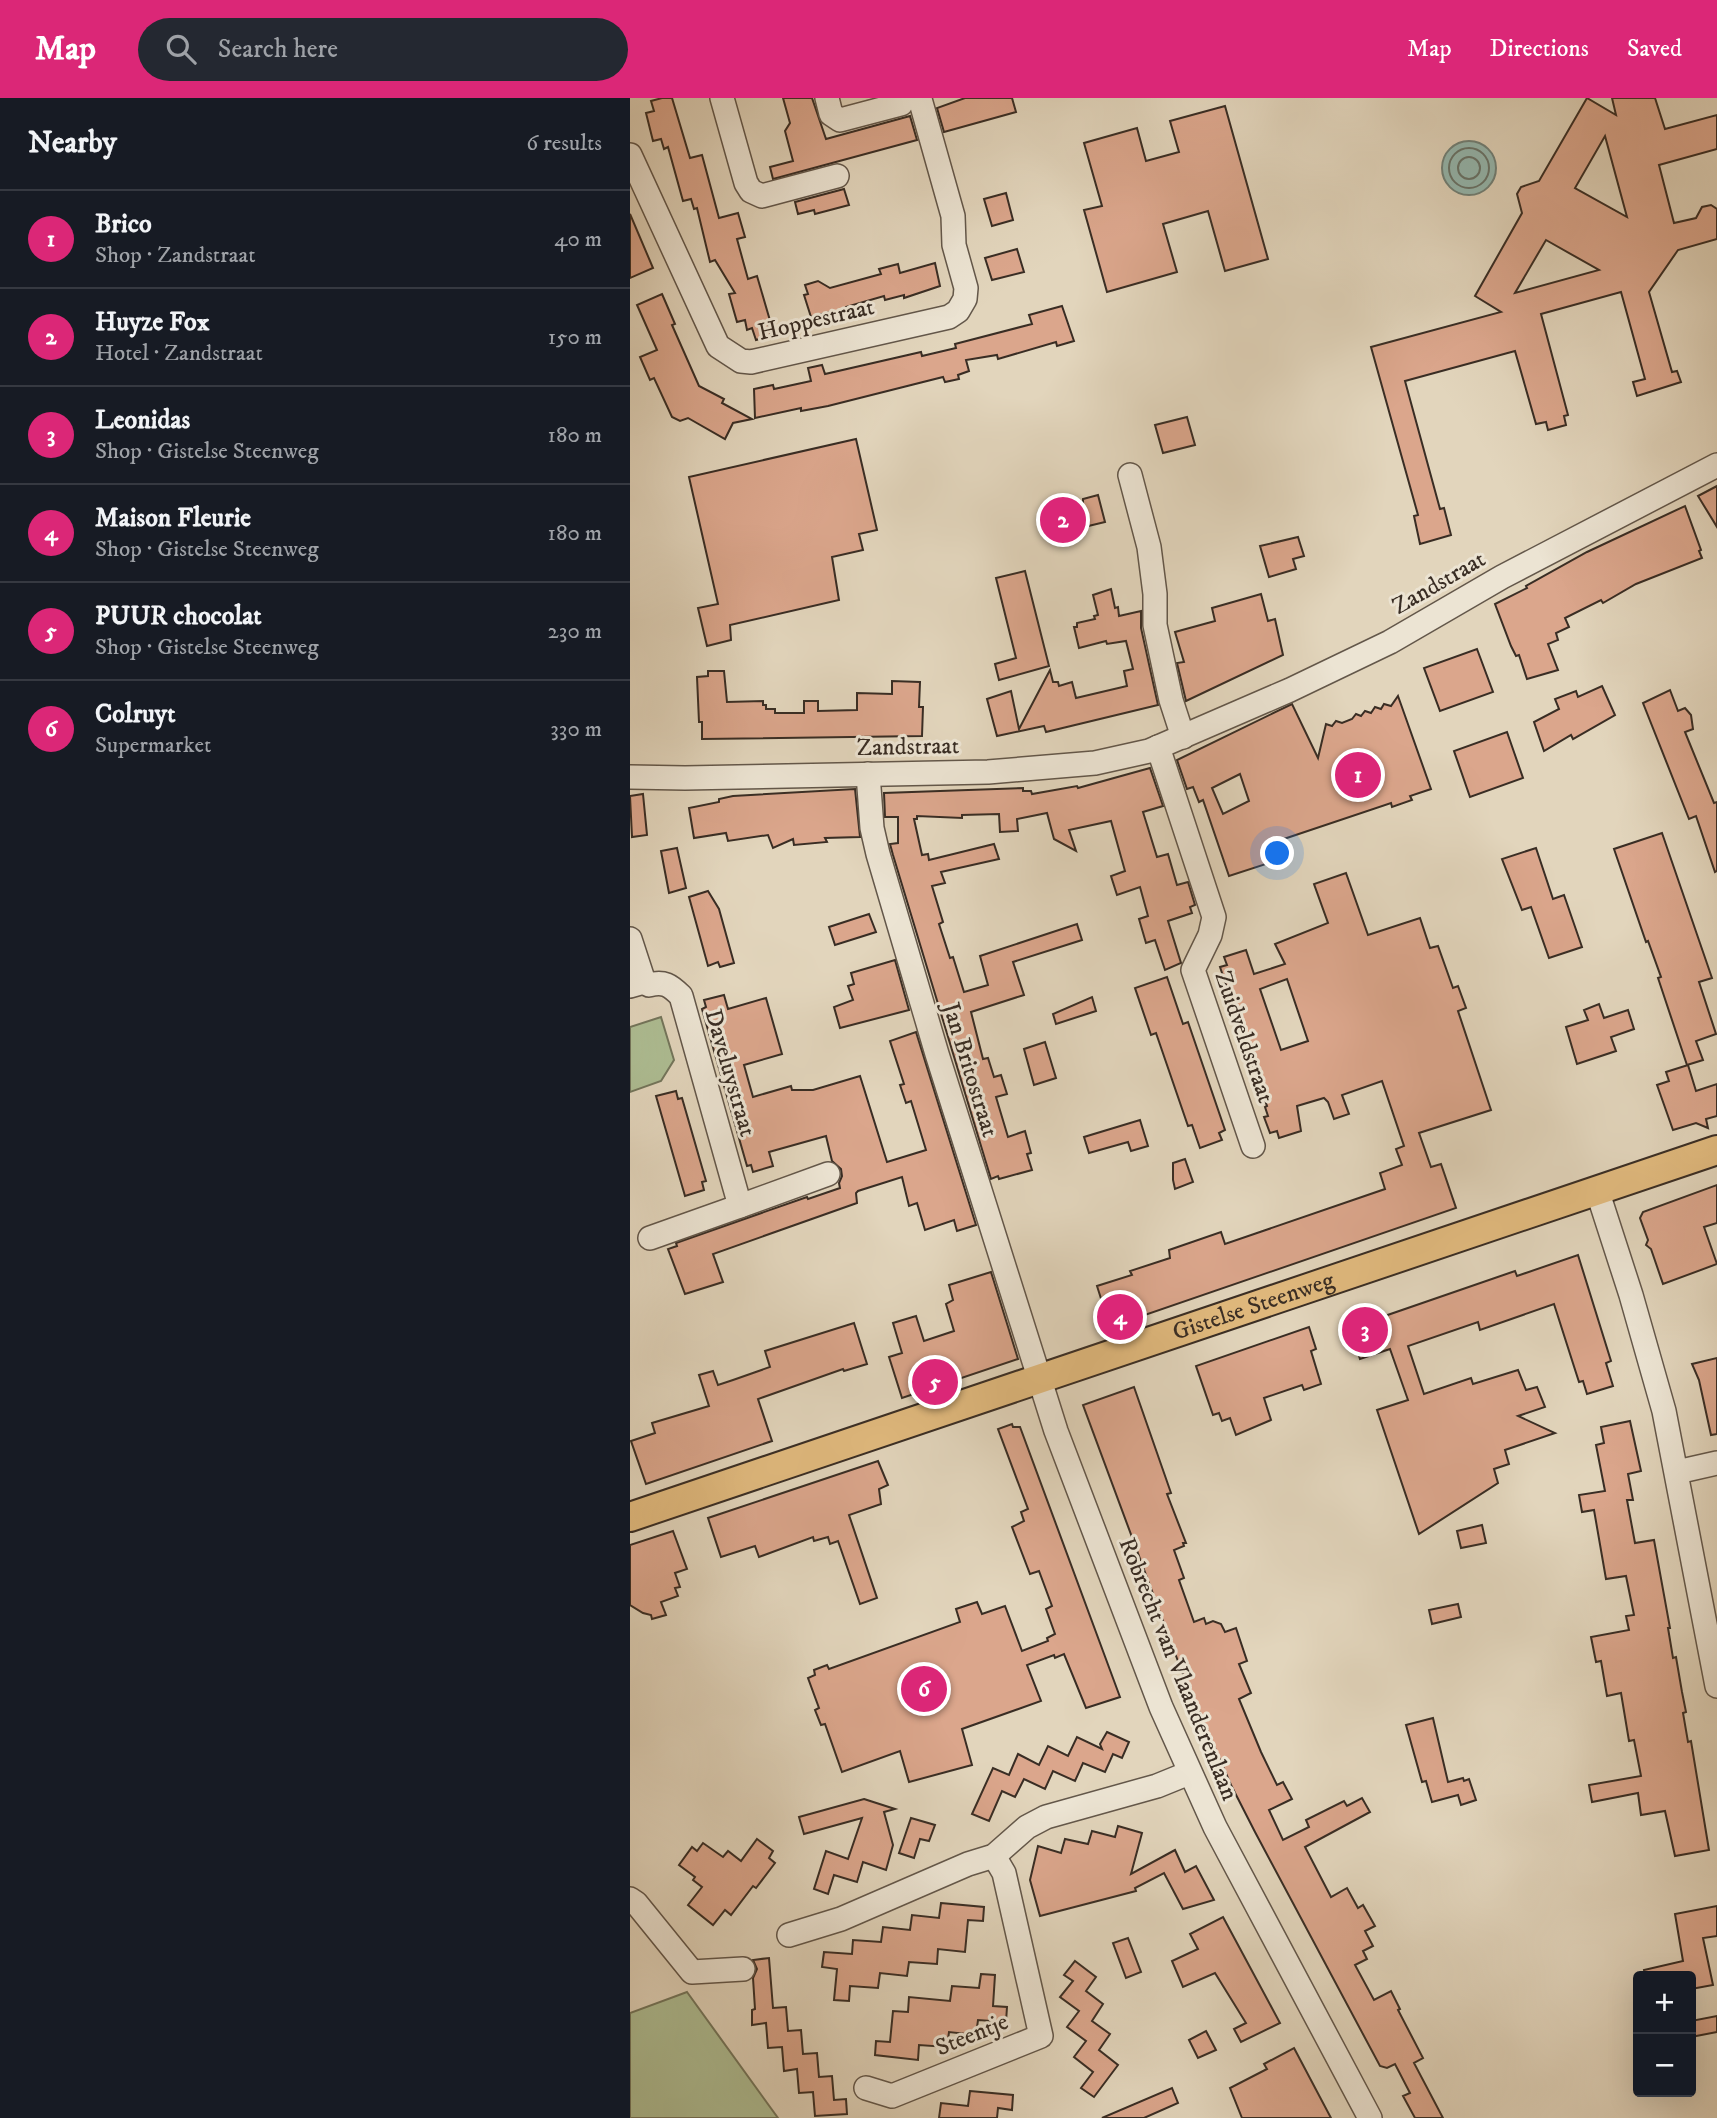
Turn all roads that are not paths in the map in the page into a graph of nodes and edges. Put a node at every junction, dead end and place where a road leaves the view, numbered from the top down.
1 (722, 98) edge
2 (827, 98) edge
3 (909, 100) edge
4 (630, 155) edge
5 (837, 176) dead end
6 (1717, 465) edge
7 (1130, 475) dead end
8 (1183, 737) junction
9 (1158, 747) junction
10 (868, 774) junction
11 (630, 776) edge
12 (630, 939) edge
13 (637, 984) edge
14 (1253, 1146) dead end
15 (1717, 1150) edge
16 (828, 1174) dead end
17 (1597, 1190) junction
18 (740, 1206) junction
19 (650, 1238) dead end
20 (1039, 1378) junction
21 (1717, 1463) edge
22 (1677, 1472) junction
23 (630, 1517) edge
24 (1717, 1686) edge
25 (1189, 1773) junction
26 (995, 1856) junction
27 (630, 1899) edge
28 (789, 1935) dead end
29 (743, 1969) dead end
30 (866, 2088) dead end
31 (1370, 2118) edge

1 - 5 street
2 - 3 street
3 - 4 street, Hoppestraat
6 - 8 street, Zandstraat
7 - 8 street
8 - 9 street, Zandstraat
9 - 10 street, Zandstraat
9 - 14 street, Zuidveldstraat
10 - 11 street, Zandstraat
10 - 20 street, Jan Britostraat
12 - 13 street
13 - 18 street, Daveluystraat
15 - 17 main road, Gistelse Steenweg
16 - 18 street
17 - 20 main road, Gistelse Steenweg
17 - 22 street
18 - 19 street
20 - 23 main road, Gistelse Steenweg
20 - 25 street, Robrecht van Vlaanderenlaan
21 - 22 street
22 - 24 street
25 - 26 street
25 - 31 street, Robrecht van Vlaanderenlaan
26 - 28 street
26 - 30 street, Steentje
27 - 29 street

